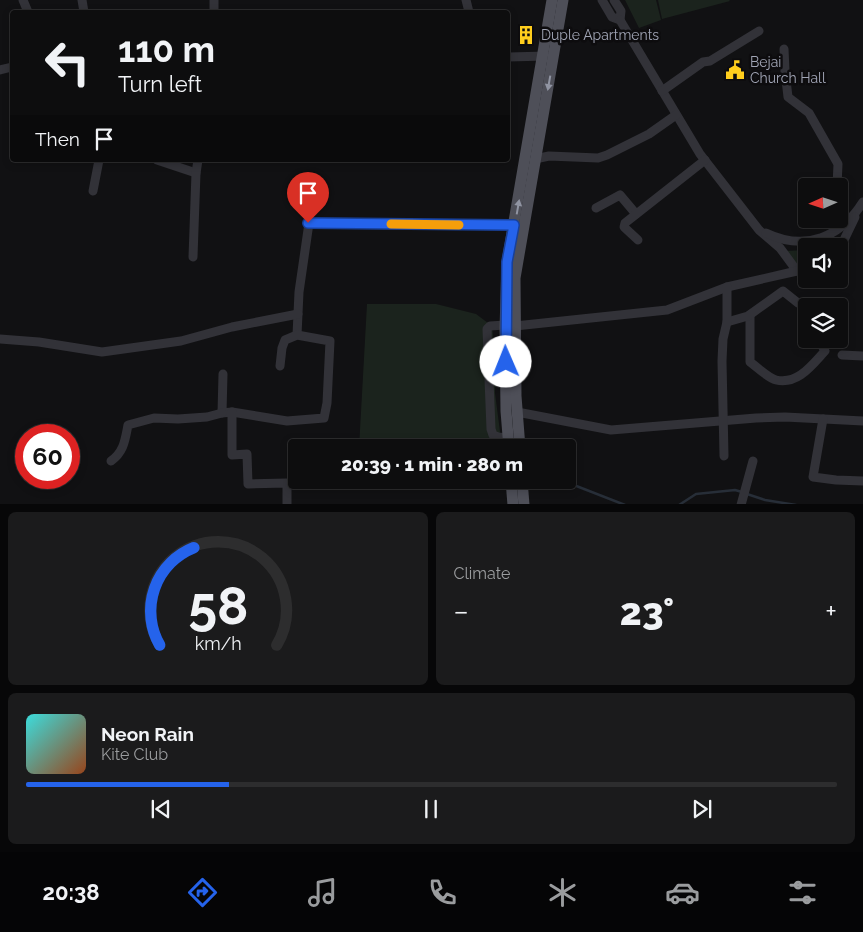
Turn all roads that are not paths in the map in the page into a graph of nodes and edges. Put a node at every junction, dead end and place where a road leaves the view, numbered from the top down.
1 (552, 0) edge
2 (563, 0) edge
3 (602, 0) edge
4 (614, 0) edge
5 (620, 20) junction
6 (759, 32) dead end
7 (784, 49) dead end
8 (548, 56) junction
9 (510, 57) edge
10 (662, 91) junction
11 (676, 115) junction
12 (535, 158) junction
13 (705, 160) junction
14 (99, 162) edge
15 (163, 162) edge
16 (198, 162) edge
17 (196, 173) junction
18 (837, 178) edge
19 (93, 191) dead end
20 (860, 206) edge
21 (596, 208) dead end
22 (636, 214) junction
23 (848, 220) edge
24 (514, 225) junction
25 (836, 228) edge
26 (759, 230) junction
27 (845, 238) edge
28 (638, 240) dead end
29 (193, 258) dead end
30 (797, 271) joint
31 (727, 287) junction
32 (798, 302) edge
33 (298, 314) junction
34 (750, 315) junction
35 (727, 322) junction
36 (510, 325) junction
37 (296, 335) junction
38 (0, 339) edge
39 (823, 348) edge
40 (842, 355) dead end
41 (863, 356) edge
42 (280, 366) dead end
43 (224, 374) dead end
44 (232, 412) junction
45 (517, 412) junction
46 (222, 413) junction
47 (823, 420) junction
48 (863, 421) edge
49 (723, 422) junction
50 (501, 439) edge
51 (509, 439) edge
52 (519, 439) edge
53 (724, 456) dead end
54 (754, 461) dead end
55 (111, 462) dead end
56 (863, 481) edge
57 (512, 489) edge
58 (523, 489) edge
59 (742, 503) edge
60 (286, 504) edge
61 (513, 504) edge
62 (524, 504) edge

1 - 8 main road
2 - 8 main road
3 - 5 street
4 - 5 street
5 - 10 street
6 - 10 street
7 - 18 street
8 - 9 street
8 -> 12 main road
24 -> 8 main road
10 - 11 street
11 - 12 street
11 - 13 street
12 - 36 main road
13 - 22 street
13 - 26 street
14 - 19 street
15 - 17 street
16 - 17 street
17 - 29 street
20 - 23 street
20 - 27 street
21 - 22 street
22 - 28 street
24 - 33 street
24 - 36 main road
25 - 26 street
26 - 30 street
30 - 31 street
31 - 35 street
31 - 36 street
32 - 34 street
33 - 37 street
33 - 38 street
34 - 35 street
34 - 39 street
35 - 49 street
36 - 45 main road
36 - 50 street
36 - 51 main road
37 - 42 street
37 - 44 street
40 - 41 street
43 - 46 street
44 - 46 street
44 - 60 street
45 - 49 street
45 - 52 main road
46 - 55 street
47 - 48 street
47 - 49 street
47 - 56 street
49 - 53 street
54 - 59 street
57 - 61 main road
58 - 62 main road

